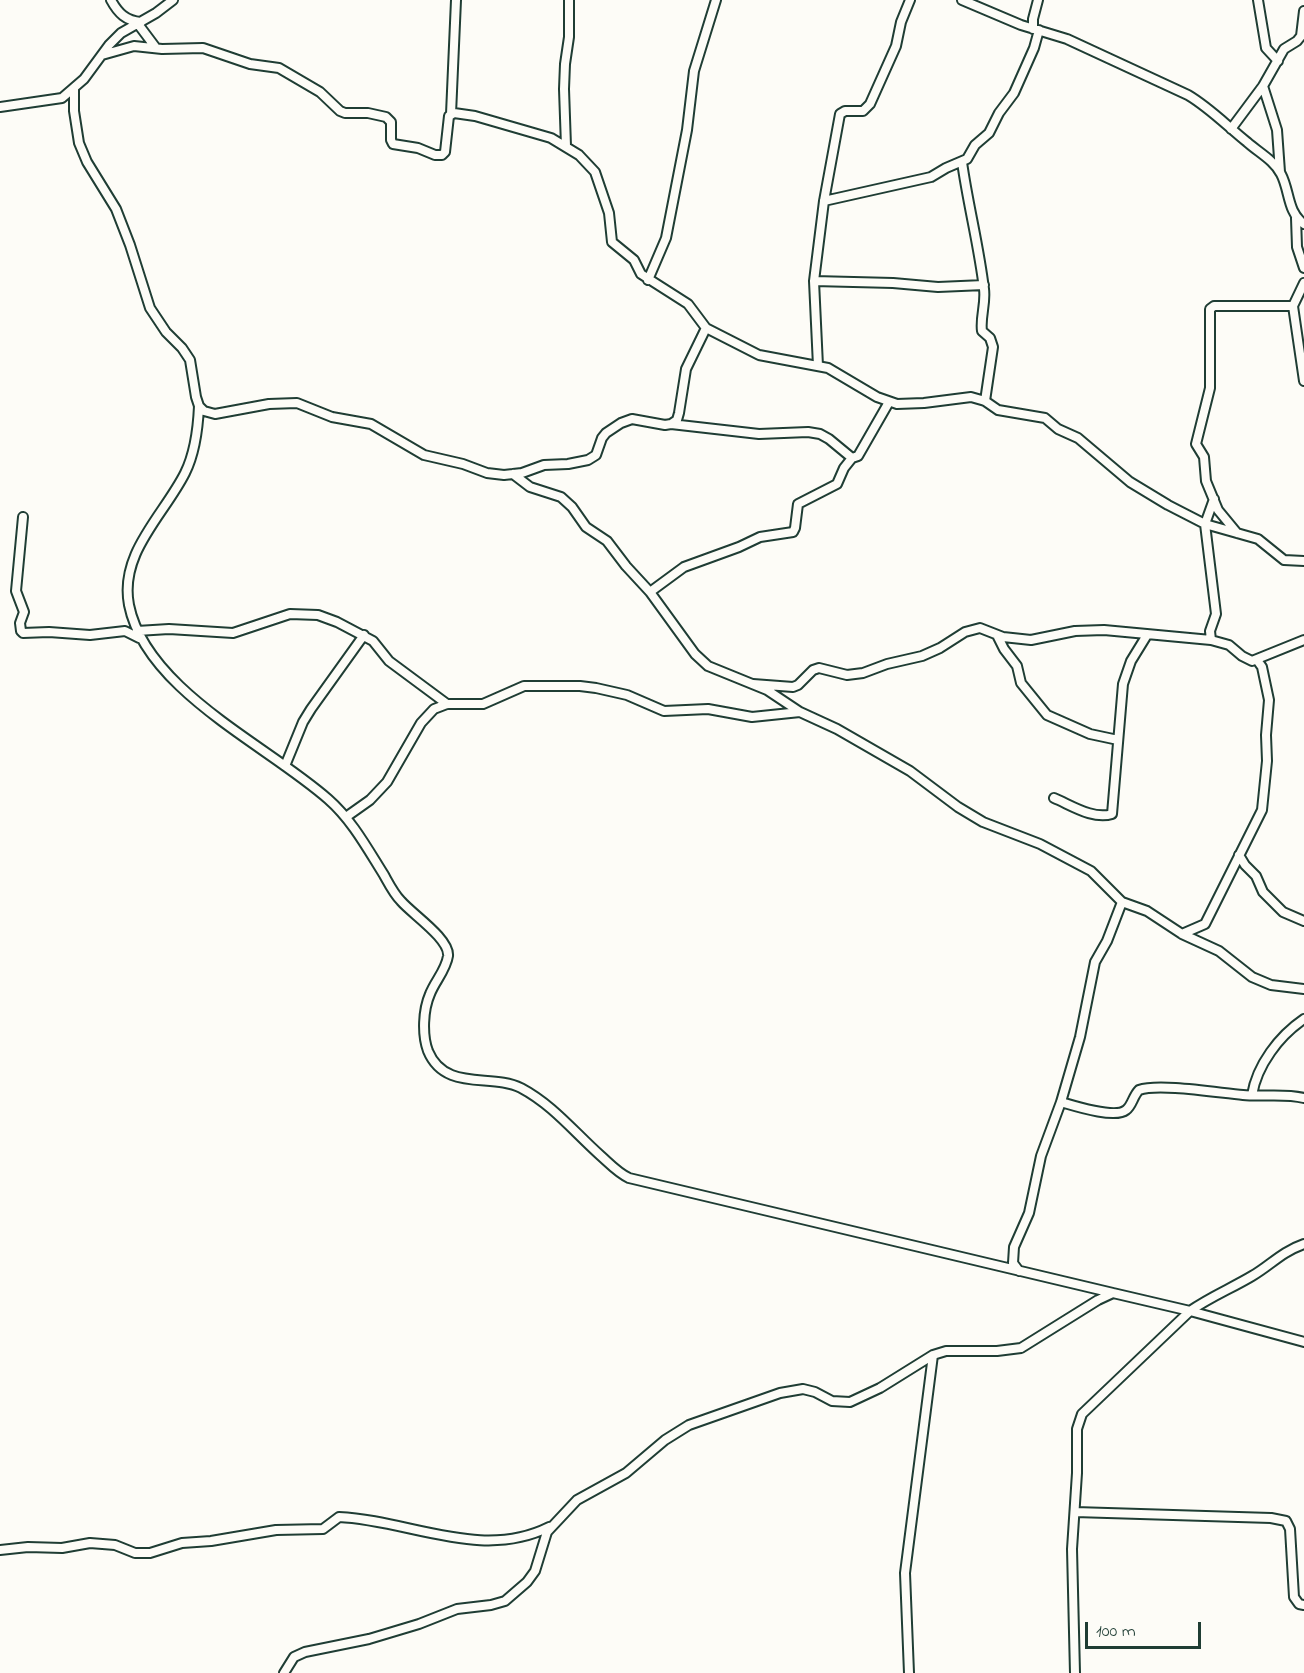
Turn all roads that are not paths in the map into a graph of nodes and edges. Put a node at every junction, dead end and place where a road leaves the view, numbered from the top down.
1 (111, 0) edge
2 (173, 0) edge
3 (456, 0) edge
4 (569, 0) edge
5 (716, 0) edge
6 (910, 0) edge
7 (962, 0) edge
8 (1038, 0) edge
9 (1258, 0) edge
10 (1304, 11) edge
11 (139, 23) junction
12 (1036, 29) junction
13 (156, 48) junction
14 (102, 56) junction
15 (1278, 61) junction
16 (1263, 86) junction
17 (74, 89) junction
18 (62, 98) junction
19 (0, 107) edge
20 (74, 111) junction
21 (451, 114) junction
22 (1231, 129) junction
23 (566, 146) junction
24 (962, 162) junction
25 (1280, 172) junction
26 (824, 201) junction
27 (1296, 218) junction
28 (1304, 224) edge
29 (1304, 268) edge
30 (648, 280) junction
31 (814, 281) junction
32 (1304, 283) edge
33 (984, 285) junction
34 (1293, 306) junction
35 (706, 328) junction
36 (818, 366) junction
37 (1304, 381) edge
38 (986, 401) junction
39 (889, 402) junction
40 (199, 406) junction
41 (671, 424) junction
42 (852, 458) junction
43 (513, 474) junction
44 (1214, 499) junction
45 (23, 517) dead end
46 (1205, 524) junction
47 (1238, 534) junction
48 (1304, 561) edge
49 (650, 592) junction
50 (139, 635) junction
51 (364, 635) junction
52 (997, 635) junction
53 (1147, 635) junction
54 (1211, 640) junction
55 (1304, 640) edge
56 (1257, 660) junction
57 (753, 684) junction
58 (447, 704) junction
59 (800, 712) junction
60 (1118, 740) junction
61 (285, 766) junction
62 (1054, 798) dead end
63 (346, 817) junction
64 (1239, 855) junction
65 (1122, 902) junction
66 (1304, 921) edge
67 (1182, 934) junction
68 (1304, 989) edge
69 (1304, 1019) edge
70 (1252, 1095) junction
71 (1304, 1098) edge
72 (1061, 1102) junction
73 (1304, 1244) edge
74 (1019, 1271) junction
75 (1113, 1293) junction
76 (1190, 1311) junction
77 (1304, 1342) edge
78 (933, 1355) junction
79 (1075, 1512) junction
80 (550, 1527) junction
81 (0, 1550) edge
82 (1304, 1605) edge
83 (284, 1673) edge
84 (909, 1673) edge
85 (1074, 1673) edge

1 - 11 street
2 - 11 street
3 - 21 street
4 - 23 street
5 - 30 street
6 - 26 street
7 - 12 street
8 - 12 street
9 - 15 street
10 - 15 street
11 - 13 street
11 - 14 street
12 - 22 street
12 - 24 street
13 - 14 street
13 - 21 street
14 - 17 street
15 - 16 street
16 - 22 street
16 - 25 street
17 - 18 street
17 - 20 street
18 - 19 street
18 - 20 street
20 - 40 street
21 - 23 street
22 - 25 street
23 - 30 street
24 - 26 street
24 - 33 street
25 - 27 street
26 - 31 street
27 - 28 street
27 - 29 street
30 - 35 street
31 - 33 street
31 - 36 street
32 - 34 street
33 - 38 street
34 - 37 street
34 - 44 street
35 - 36 street
35 - 41 street
36 - 39 street
38 - 39 street
38 - 46 street
39 - 42 street
40 - 43 street
40 - 50 street
41 - 42 street
41 - 43 street
42 - 49 street
43 - 49 street
44 - 46 street
44 - 47 street
45 - 50 street
46 - 47 street
46 - 54 street
47 - 48 street
49 - 57 street
50 - 51 street
50 - 61 street
51 - 58 street
51 - 61 street
52 - 53 street
52 - 57 street
52 - 60 street
53 - 54 street
53 - 60 street
54 - 56 street
55 - 56 street
56 - 64 street
57 - 59 street
58 - 59 street
58 - 63 street
59 - 65 street
60 - 62 street
61 - 63 street
63 - 74 street
64 - 66 street
64 - 67 street
65 - 67 street
65 - 72 street
67 - 68 street
69 - 70 street
70 - 71 street
70 - 72 street
72 - 74 street
73 - 76 street
74 - 75 street
75 - 76 street
75 - 78 street
76 - 77 street
76 - 79 street
78 - 80 street
78 - 84 street
79 - 82 street
79 - 85 street
80 - 81 street
80 - 83 street

